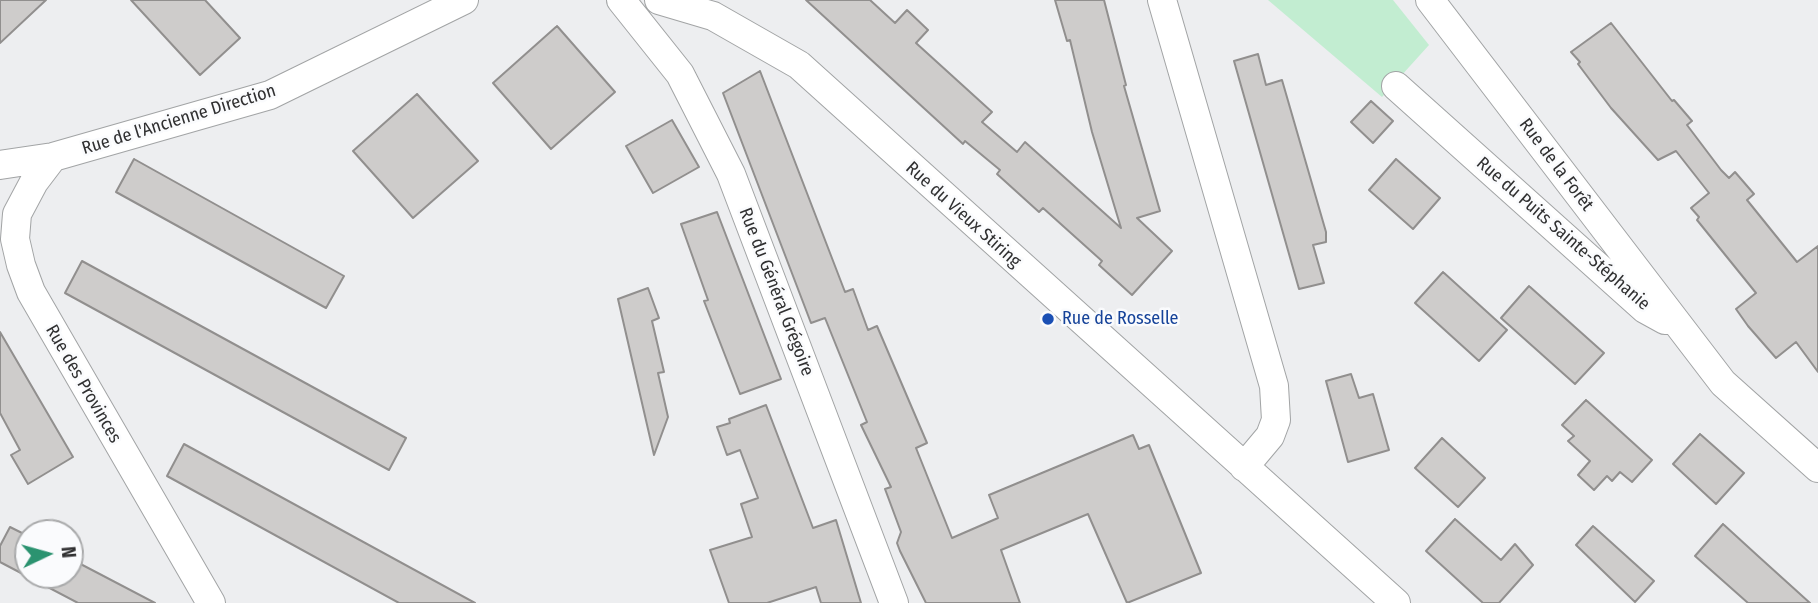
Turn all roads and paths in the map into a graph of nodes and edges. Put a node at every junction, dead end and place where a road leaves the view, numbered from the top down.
1 (464, 0) edge
2 (621, 0) edge
3 (659, 0) edge
4 (1162, 0) edge
5 (1430, 0) edge
6 (1396, 86) dead end
7 (53, 157) junction
8 (0, 166) edge
9 (1682, 330) junction
10 (1244, 467) junction
11 (1818, 468) edge
12 (211, 603) edge
13 (894, 603) edge
14 (1396, 603) edge

1 - 7 street, Rue de l'Ancienne Direction
2 - 13 street, Rue du Général Grégoire
3 - 10 street, Rue du Vieux Stiring
4 - 10 street
5 - 9 street, Rue de la Forêt
6 - 9 street, Rue du Puits Sainte-Stéphanie
7 - 8 street, Rue de l'Ancienne Direction
7 - 12 street, Rue des Provinces
9 - 11 street, Rue du Puits Sainte-Stéphanie
10 - 14 street

